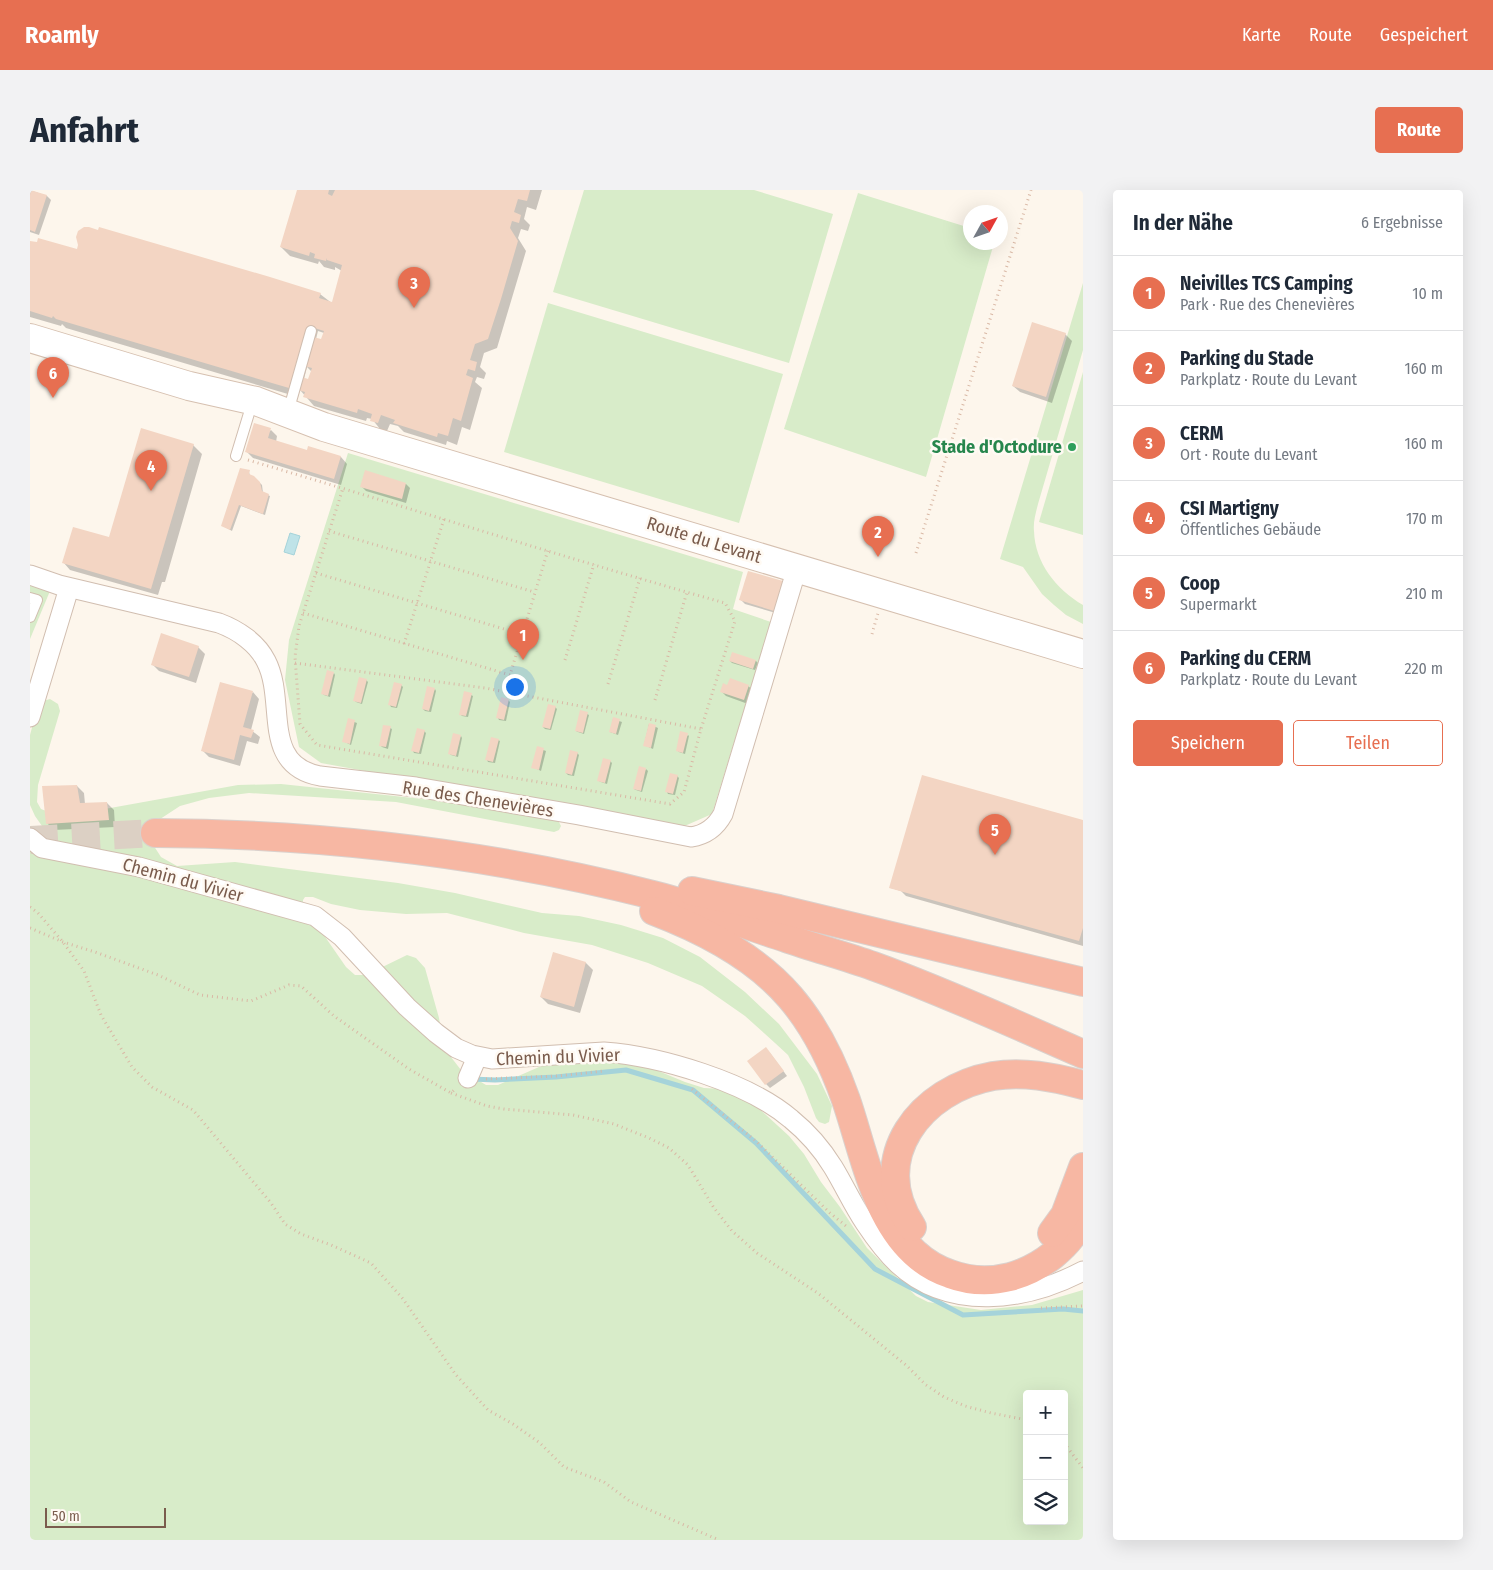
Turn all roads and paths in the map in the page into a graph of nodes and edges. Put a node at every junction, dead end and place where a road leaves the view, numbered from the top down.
1 (1030, 190) edge
2 (311, 331) dead end
3 (30, 338) edge
4 (189, 386) junction
5 (250, 410) junction
6 (286, 416) junction
7 (236, 456) joint
8 (343, 488) junction
9 (444, 519) junction
10 (330, 531) junction
11 (548, 550) junction
12 (916, 552) dead end
13 (430, 561) junction
14 (594, 564) junction
15 (797, 568) junction
16 (316, 573) junction
17 (30, 575) edge
18 (640, 578) junction
19 (69, 588) junction
20 (534, 592) junction
21 (687, 592) junction
22 (30, 598) edge
23 (417, 603) junction
24 (880, 608) dead end
25 (303, 613) junction
26 (30, 618) edge
27 (522, 634) junction
28 (872, 634) dead end
29 (404, 644) junction
30 (1083, 654) edge
31 (565, 660) dead end
32 (295, 663) junction
33 (608, 684) dead end
34 (655, 700) dead end
35 (30, 717) edge
36 (701, 729) junction
37 (155, 833) tunnel mouth
38 (30, 838) edge
39 (552, 872) junction
40 (30, 907) edge
41 (30, 928) edge
42 (785, 938) junction
43 (63, 942) junction
44 (1083, 982) edge
45 (1083, 1054) edge
46 (477, 1057) junction
47 (608, 1071) dead end
48 (1083, 1072) edge
49 (468, 1078) junction
50 (1083, 1085) edge
51 (685, 1087) dead end
52 (450, 1093) junction
53 (1083, 1167) edge
54 (1083, 1216) edge
55 (849, 1228) dead end
56 (1083, 1271) edge
57 (1023, 1419) edge
58 (1068, 1448) edge
59 (1083, 1468) edge
60 (719, 1540) edge

1 - 12 path
2 - 6 lane
3 - 4 street, Route du Levant
4 - 5 street, Route du Levant
4 - 6 street, Route du Levant
5 - 6 street, Route du Levant
5 - 7 lane
6 - 15 street, Route du Levant
7 - 8 path
8 - 9 path
8 - 10 path
9 - 11 path
9 - 13 path
10 - 13 path
10 - 16 path
11 - 14 path
11 - 20 path
13 - 20 path
13 - 23 path
14 - 18 path
14 - 31 path
15 - 19 street, Rue des Chenevières
15 - 30 street, Route du Levant
16 - 23 path
16 - 25 path
17 - 19 street
18 - 21 path
18 - 33 path
19 - 35 street
20 - 27 path
21 - 34 path
21 - 36 path
22 - 26 lane
23 - 27 path
23 - 29 path
24 - 28 path
25 - 29 path
25 - 32 path
27 - 29 path
32 - 36 path
32 - 36 path
37 - 39 highway
38 - 46 street, Chemin du Vivier
39 - 42 highway
39 - 44 highway
39 - 54 highway
40 - 43 path
41 - 43 path
42 - 45 highway
42 - 48 highway
43 - 52 path
43 - 60 path
46 - 49 street
46 - 56 street, Chemin du Vivier
47 - 49 path
49 - 52 path
50 - 53 highway
51 - 55 path
52 - 57 path
58 - 59 path

